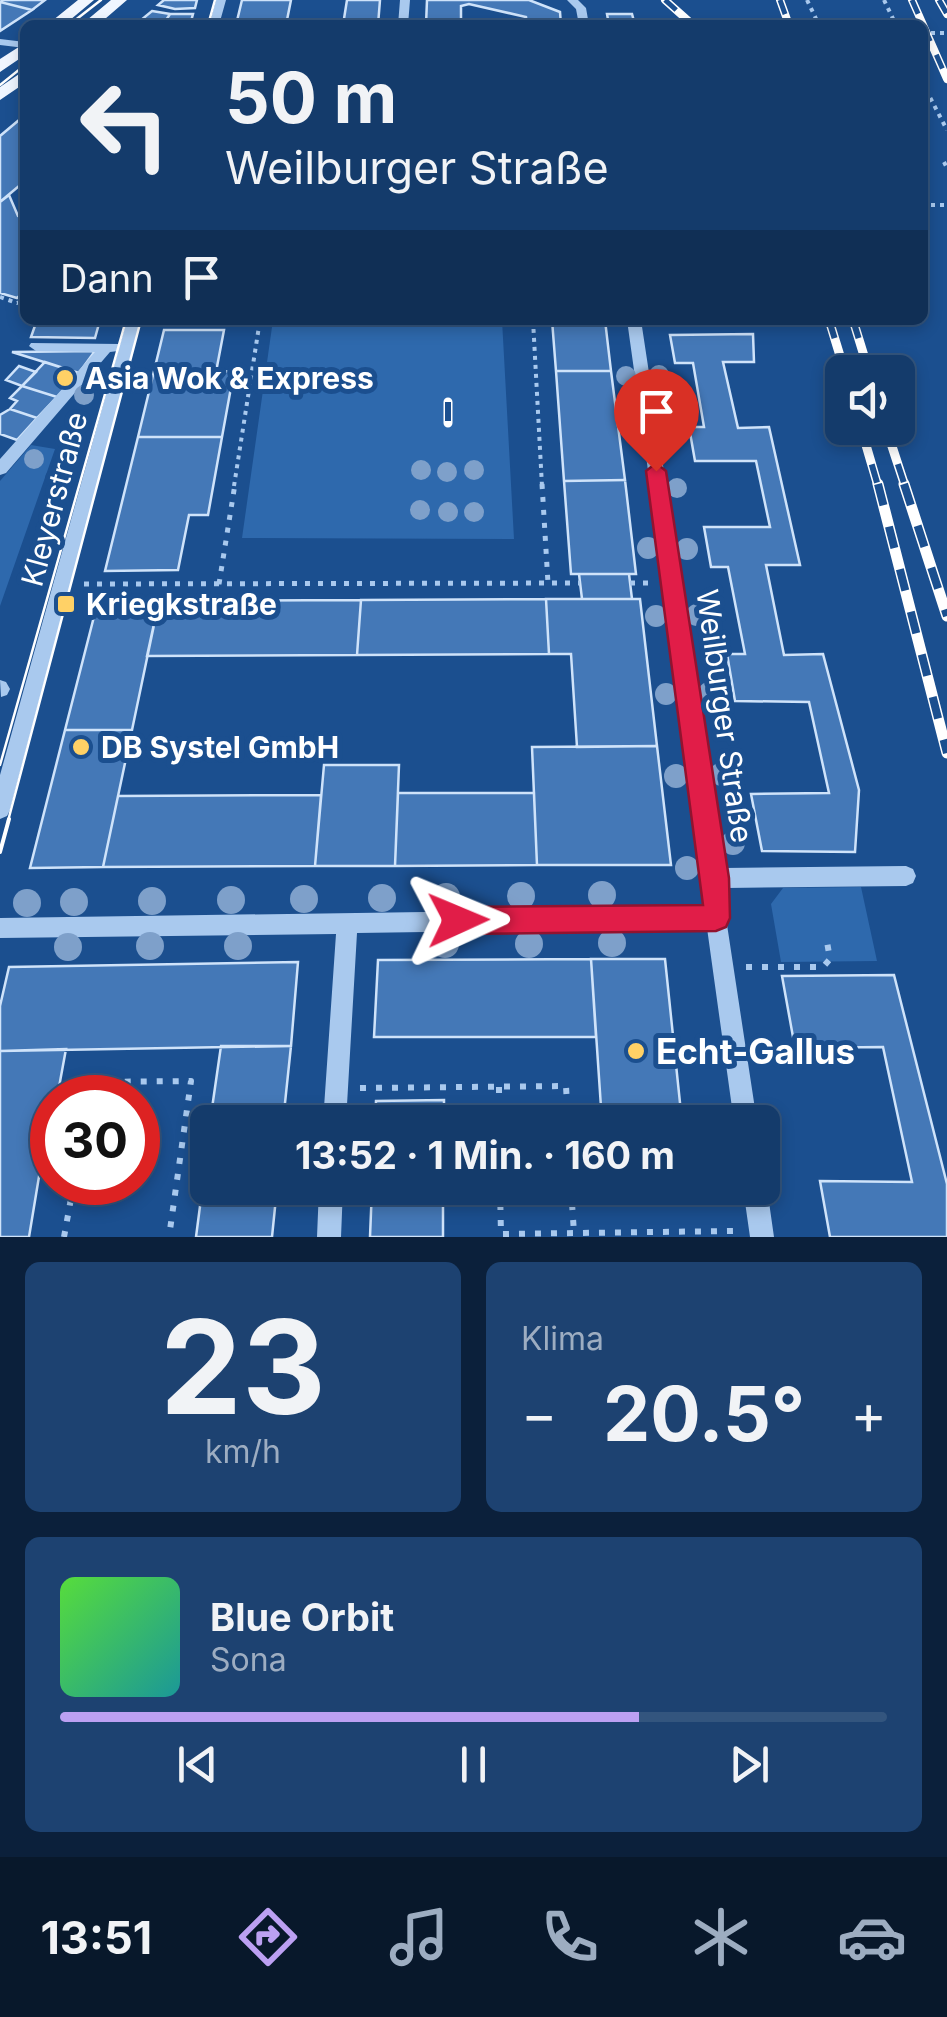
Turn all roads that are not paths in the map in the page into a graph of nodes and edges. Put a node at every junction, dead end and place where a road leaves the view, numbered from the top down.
1 (88, 0) edge
2 (120, 0) edge
3 (61, 20) edge
4 (95, 20) edge
5 (20, 50) edge
6 (0, 67) edge
7 (20, 79) edge
8 (0, 95) edge
9 (133, 325) edge
10 (635, 325) edge
11 (36, 346) dead end
12 (126, 348) junction
13 (104, 350) dead end
14 (0, 469) edge
15 (0, 810) edge
16 (906, 876) dead end
17 (715, 878) junction
18 (716, 918) junction
19 (347, 922) junction
20 (0, 928) edge
21 (336, 1105) edge
22 (744, 1105) edge
23 (331, 1205) edge
24 (757, 1205) edge
25 (761, 1233) edge
26 (328, 1237) edge

1 - 3 main road
2 - 4 main road
5 - 6 main road
7 - 8 main road
9 - 12 street, Kleyerstraße
10 - 17 street, Weilburger Straße
11 - 12 street
12 - 15 street, Kleyerstraße
13 - 14 street
16 - 17 street
17 - 18 street, Weilburger Straße
18 - 19 street
18 - 22 street, Weilburger Straße
19 - 20 street
19 - 21 street
23 - 26 street
24 - 25 street

